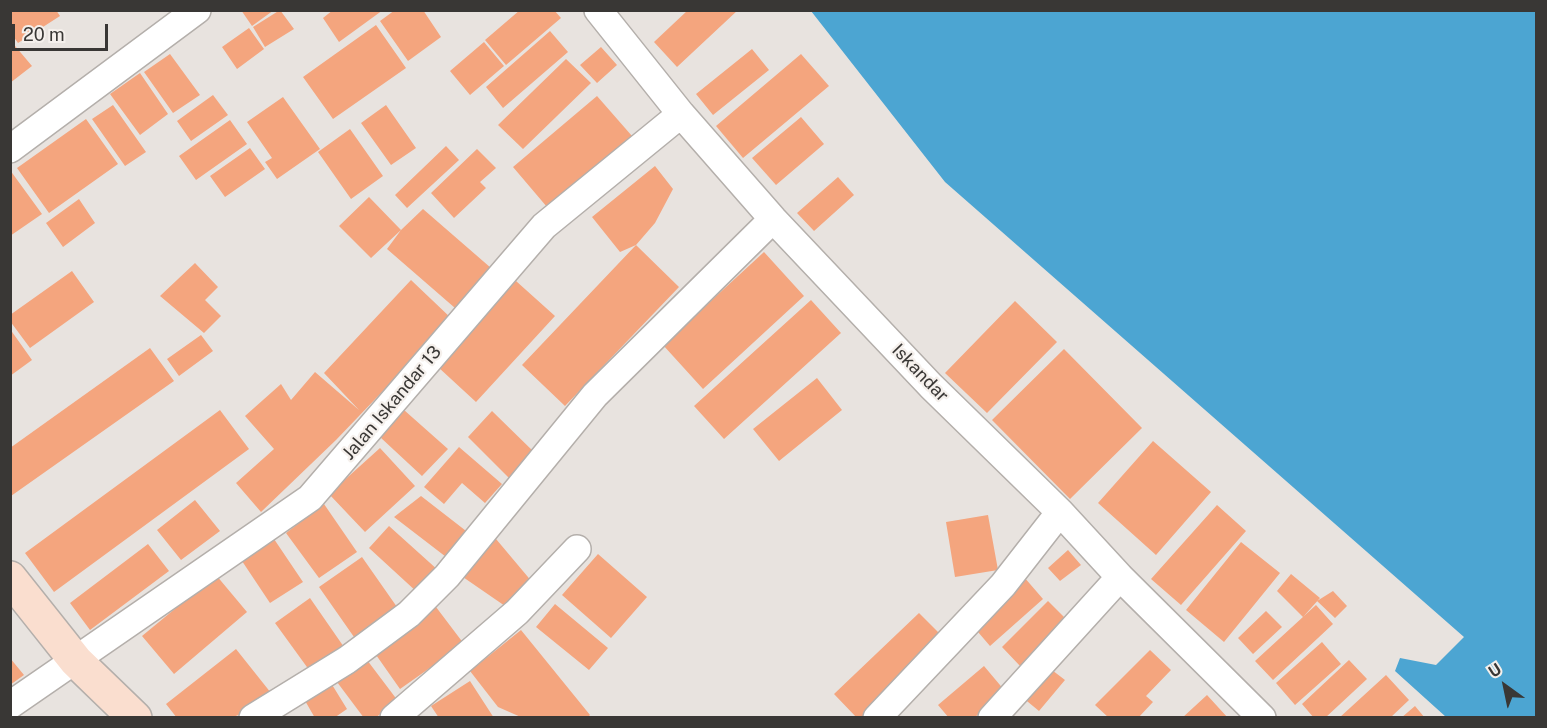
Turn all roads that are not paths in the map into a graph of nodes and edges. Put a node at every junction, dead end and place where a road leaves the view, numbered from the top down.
1 (197, 10) edge
2 (598, 10) edge
3 (681, 114) junction
4 (10, 149) edge
5 (773, 219) junction
6 (1060, 512) junction
7 (578, 549) dead end
8 (1120, 577) junction
9 (10, 578) edge
10 (76, 661) junction
11 (10, 705) edge
12 (135, 717) edge
13 (253, 717) edge
14 (394, 717) edge
15 (877, 717) edge
16 (992, 717) edge
17 (1262, 717) edge

1 - 4 street
2 - 3 street, Iskandar
3 - 5 street, Iskandar
3 - 10 street, Jalan Iskandar 13
5 - 6 street, Iskandar
5 - 13 street
6 - 8 street, Iskandar
6 - 15 street
7 - 14 street
8 - 16 street
8 - 17 street, Iskandar
9 - 10 street
10 - 11 street, Jalan Iskandar 13
10 - 12 street

